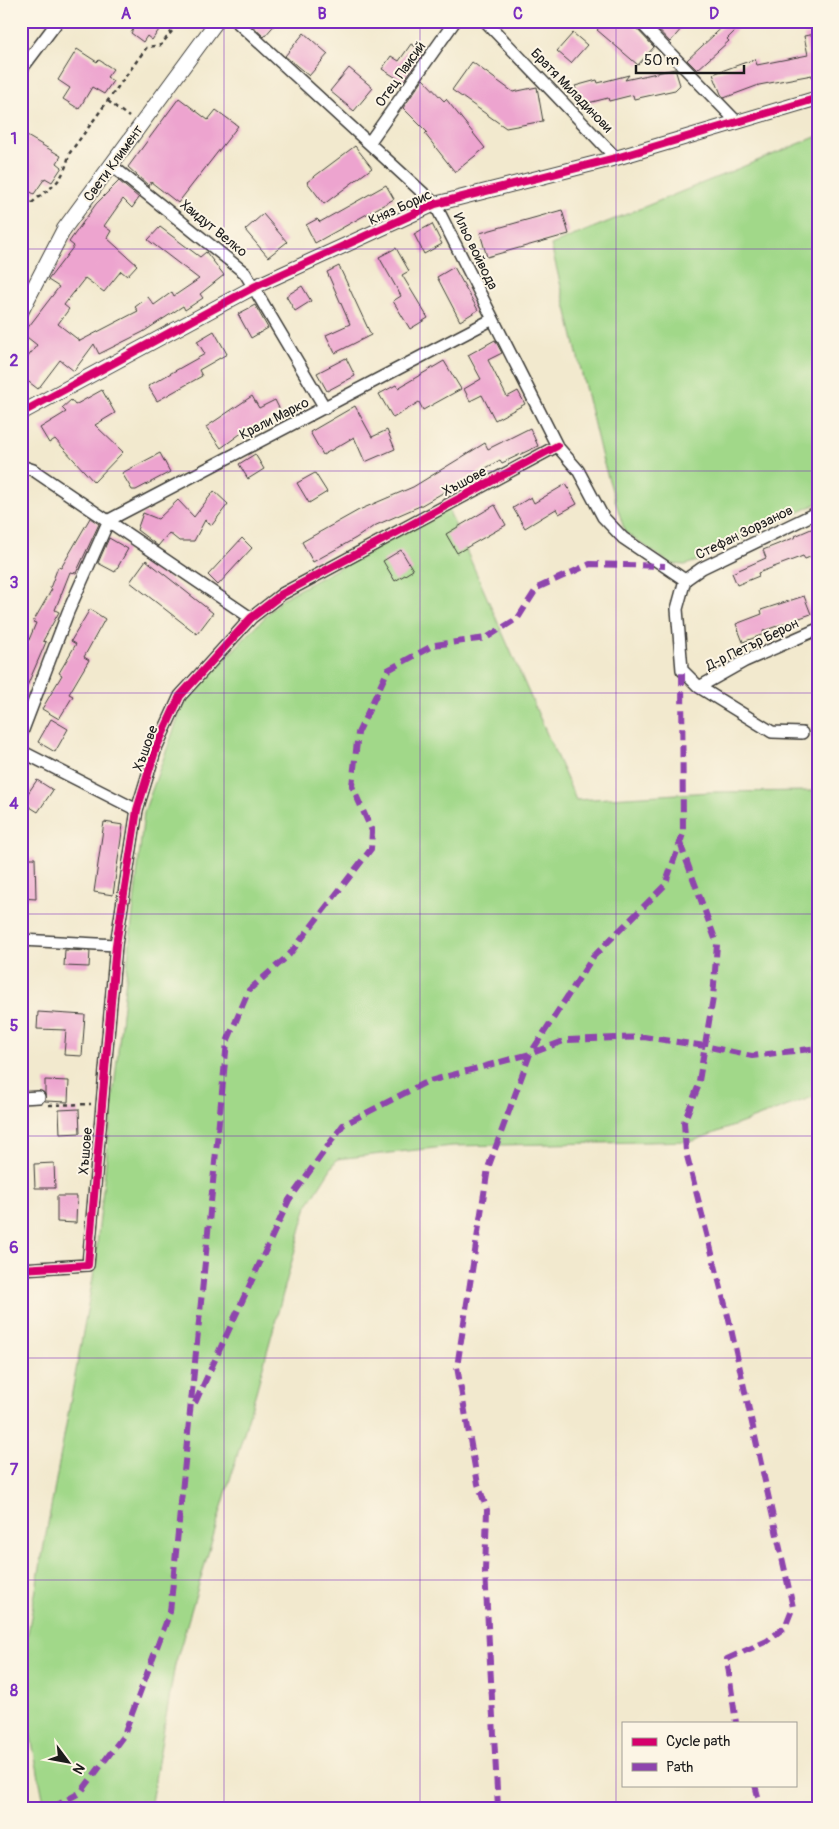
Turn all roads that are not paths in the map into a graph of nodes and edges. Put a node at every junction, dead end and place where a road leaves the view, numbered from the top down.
1 (58, 21) edge
2 (217, 21) edge
3 (236, 21) edge
4 (454, 21) edge
5 (486, 21) edge
6 (639, 21) edge
7 (21, 70) edge
8 (818, 98) edge
9 (737, 122) junction
10 (369, 144) junction
11 (616, 158) junction
12 (111, 165) junction
13 (435, 204) junction
14 (254, 287) junction
15 (21, 312) edge
16 (492, 319) junction
17 (28, 406) edge
18 (325, 408) junction
19 (21, 413) edge
20 (557, 446) junction
21 (21, 466) edge
22 (818, 512) edge
23 (109, 520) junction
24 (685, 580) junction
25 (251, 618) junction
26 (818, 629) edge
27 (699, 687) junction
28 (802, 733) dead end
29 (21, 735) edge
30 (21, 751) edge
31 (137, 810) junction
32 (21, 940) edge
33 (116, 945) junction
34 (39, 1097) road end
35 (21, 1098) edge
36 (21, 1269) edge

1 - 7 street
2 - 12 street, Свети Климент
3 - 10 street, Ильо войвода
4 - 10 street, Отец Паисий
5 - 11 street, Братя Миладинови
6 - 9 street
8 - 9 street, Княз Борис
9 - 11 street, Княз Борис
10 - 13 street, Ильо войвода
11 - 13 street, Княз Борис
12 - 14 street, Хаидут Велко
12 - 15 street, Свети Климент
13 - 14 street, Княз Борис
13 - 16 street, Ильо войвода
14 - 17 street, Княз Борис
14 - 18 street, Хаидут Велко
16 - 18 street, Крали Марко
16 - 20 street, Ильо войвода
17 - 19 street, Княз Борис
18 - 23 street, Крали Марко
20 - 24 street, Ильо войвода
20 - 25 street, Хъшове
21 - 23 street
22 - 24 street, Стефан Зорзанов
23 - 25 street
23 - 29 street
24 - 27 street
25 - 31 street, Хъшове
26 - 27 street, Д-р Петър Берон
27 - 28 street
30 - 31 street
31 - 33 street, Хъшове
32 - 33 street
33 - 36 street, Хъшове
34 - 35 street

